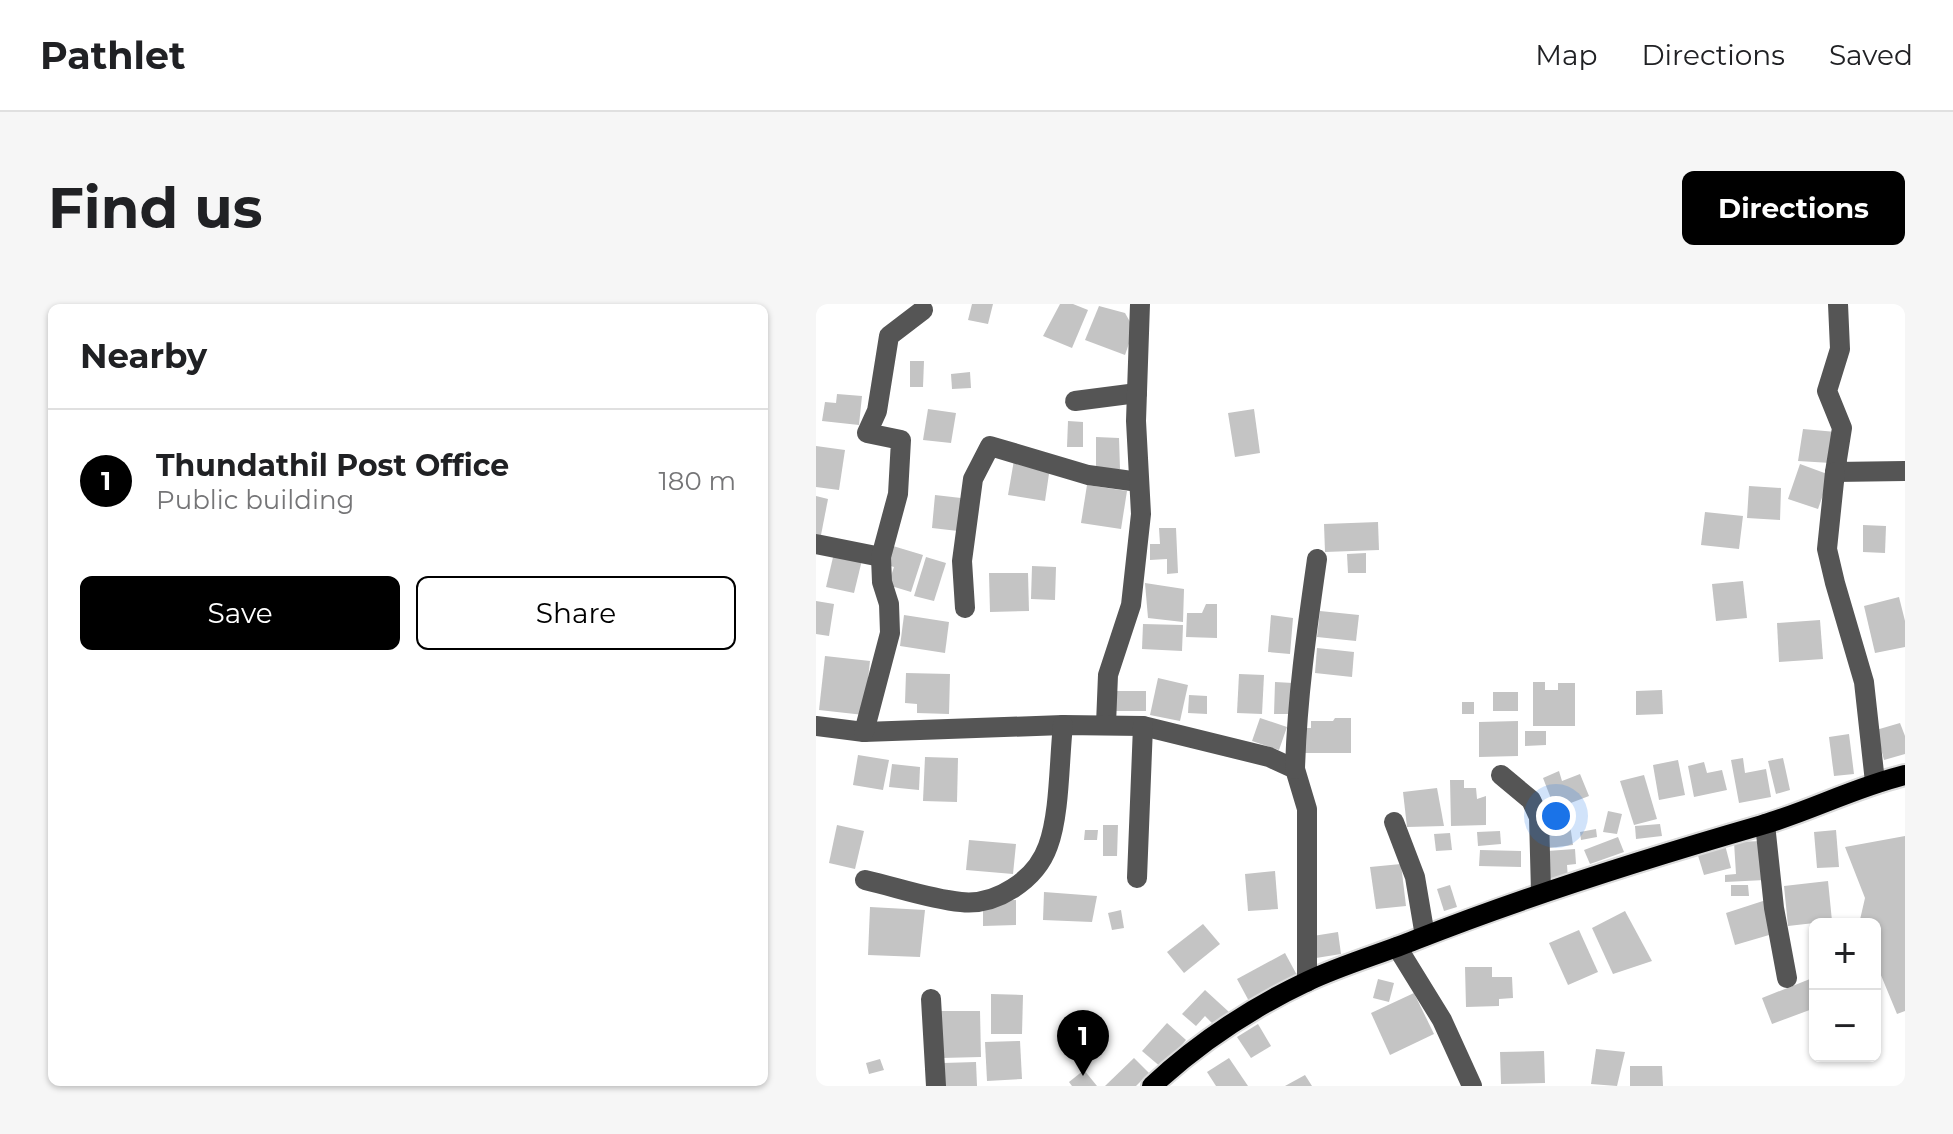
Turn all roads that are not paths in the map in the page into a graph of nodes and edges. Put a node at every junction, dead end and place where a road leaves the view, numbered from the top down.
1 (1140, 304) edge
2 (1838, 304) edge
3 (923, 310) dead end
4 (1137, 393) junction
5 (1075, 401) dead end
6 (1905, 471) edge
7 (1835, 472) junction
8 (1139, 482) junction
9 (816, 544) edge
10 (881, 557) junction
11 (1317, 559) dead end
12 (965, 608) dead end
13 (1106, 724) junction
14 (1063, 725) junction
15 (816, 726) edge
16 (1143, 726) junction
17 (864, 732) junction
18 (1295, 769) junction
19 (1501, 775) dead end
20 (1905, 775) edge
21 (1875, 782) junction
22 (1394, 822) dead end
23 (1765, 824) junction
24 (1137, 878) dead end
25 (865, 880) dead end
26 (1541, 892) junction
27 (1425, 936) junction
28 (1397, 947) junction
29 (1787, 978) dead end
30 (1307, 982) junction
31 (931, 999) dead end
32 (936, 1086) edge
33 (1152, 1086) edge
34 (1472, 1086) edge

1 - 4 street
2 - 7 street
3 - 10 street
4 - 5 street
4 - 8 street
6 - 7 street
7 - 21 street
8 - 12 street
8 - 13 street
9 - 10 street
10 - 17 street
11 - 18 street
13 - 14 street
13 - 16 street
14 - 17 street
14 - 25 street
15 - 17 street
16 - 18 street
16 - 24 street
18 - 30 street
19 - 26 street
20 - 21 main road
21 - 23 main road
22 - 27 street
23 - 26 main road
23 - 29 street
26 - 27 main road
27 - 28 main road
28 - 30 main road
28 - 34 street
30 - 33 main road
31 - 32 street

